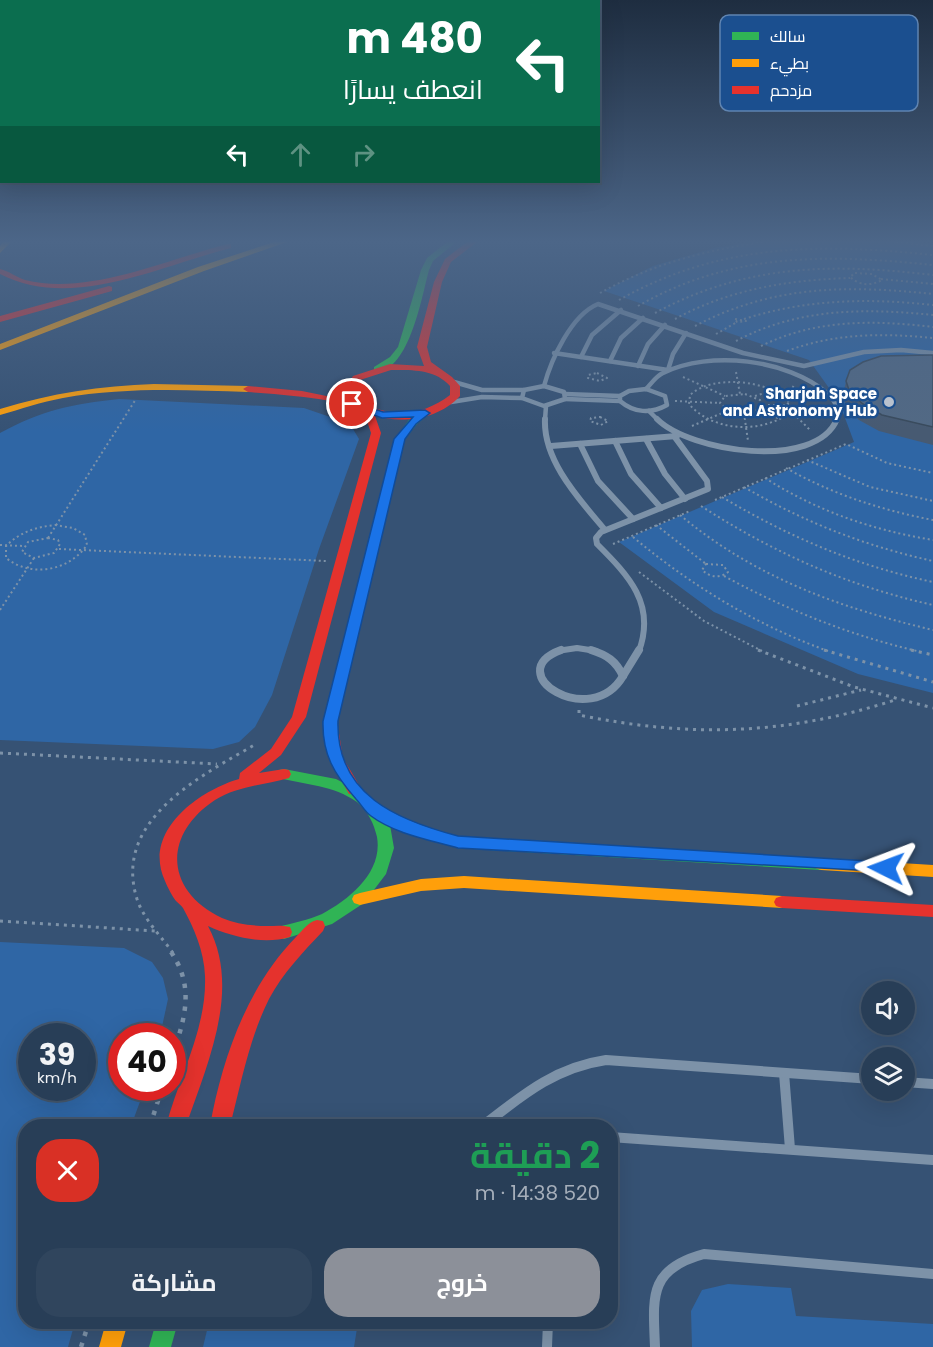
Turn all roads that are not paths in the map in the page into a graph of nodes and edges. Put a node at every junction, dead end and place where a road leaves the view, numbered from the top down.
1 (52, 305) edge
2 (95, 305) edge
3 (110, 305) edge
4 (414, 305) edge
5 (432, 305) edge
6 (621, 310) junction
7 (643, 318) junction
8 (0, 319) edge
9 (665, 325) junction
10 (686, 333) junction
11 (0, 339) edge
12 (0, 347) edge
13 (889, 350) junction
14 (554, 353) junction
15 (933, 353) edge
16 (581, 357) junction
17 (893, 359) edge
18 (610, 361) junction
19 (638, 366) junction
20 (375, 370) junction
21 (668, 370) junction
22 (435, 371) junction
23 (355, 378) junction
24 (454, 382) junction
25 (544, 386) junction
26 (524, 390) junction
27 (646, 390) junction
28 (289, 391) junction
29 (565, 397) junction
30 (522, 399) junction
31 (620, 399) junction
32 (451, 402) junction
33 (352, 404) junction
34 (546, 406) junction
35 (649, 411) junction
36 (0, 412) edge
37 (369, 412) junction
38 (425, 413) junction
39 (677, 436) junction
40 (646, 438) junction
41 (615, 441) junction
42 (580, 444) junction
43 (551, 446) junction
44 (685, 499) junction
45 (661, 508) junction
46 (633, 519) junction
47 (605, 530) junction
48 (623, 676) junction
49 (232, 785) junction
50 (356, 792) junction
51 (377, 812) junction
52 (933, 871) edge
53 (360, 899) junction
54 (191, 910) junction
55 (933, 911) edge
56 (323, 922) junction
57 (784, 1073) junction
58 (861, 1078) edge
59 (915, 1083) edge
60 (933, 1084) edge
61 (178, 1119) edge
62 (222, 1119) edge
63 (492, 1119) edge
64 (618, 1138) edge
65 (790, 1149) junction
66 (933, 1160) edge
67 (933, 1274) edge
68 (115, 1329) edge
69 (165, 1329) edge
70 (548, 1329) edge
71 (110, 1347) edge
72 (160, 1347) edge
73 (547, 1347) edge
74 (656, 1347) edge

1 - 8 main road
2 - 11 main road
3 - 12 main road
4 - 20 main road
5 - 22 main road
6 - 7 lane
6 - 14 lane
6 - 16 lane
7 - 9 lane
7 - 18 lane
9 - 10 lane
9 - 19 lane
10 - 13 lane
10 - 21 lane
13 - 15 lane
13 - 17 lane
14 - 16 lane
14 - 25 lane
16 - 18 lane
18 - 19 lane
19 - 21 lane
20 - 22 main road
20 - 23 main road
21 - 27 lane
21 - 39 lane
22 - 24 main road
23 - 28 main road
23 - 33 main road
24 - 26 lane
24 - 32 main road
25 - 26 lane
25 - 29 lane
26 - 30 lane
27 - 31 lane
27 - 35 lane
28 - 33 main road
28 - 36 main road
29 - 31 lane
29 - 34 lane
30 - 32 lane
30 - 34 lane
31 - 35 lane
32 - 38 main road
33 - 37 main road
34 - 43 lane
35 - 39 lane
37 - 38 main road
37 - 49 main road
38 - 50 main road
39 - 40 lane
39 - 44 lane
40 - 41 lane
40 - 44 lane
41 - 42 lane
41 - 45 lane
42 - 43 lane
42 - 46 lane
43 - 47 lane
44 - 45 lane
45 - 46 lane
46 - 47 lane
47 - 48 lane
48 - 48 lane
49 - 50 main road
49 - 54 main road
50 - 51 main road
51 - 52 main road
51 - 53 main road
53 - 55 main road
53 - 56 main road
54 - 56 main road
54 - 61 main road
56 - 62 main road
57 - 58 lane
57 - 63 lane
57 - 65 lane
59 - 60 lane
64 - 65 lane
65 - 66 lane
67 - 74 lane
68 - 71 main road
69 - 72 main road
70 - 73 lane

